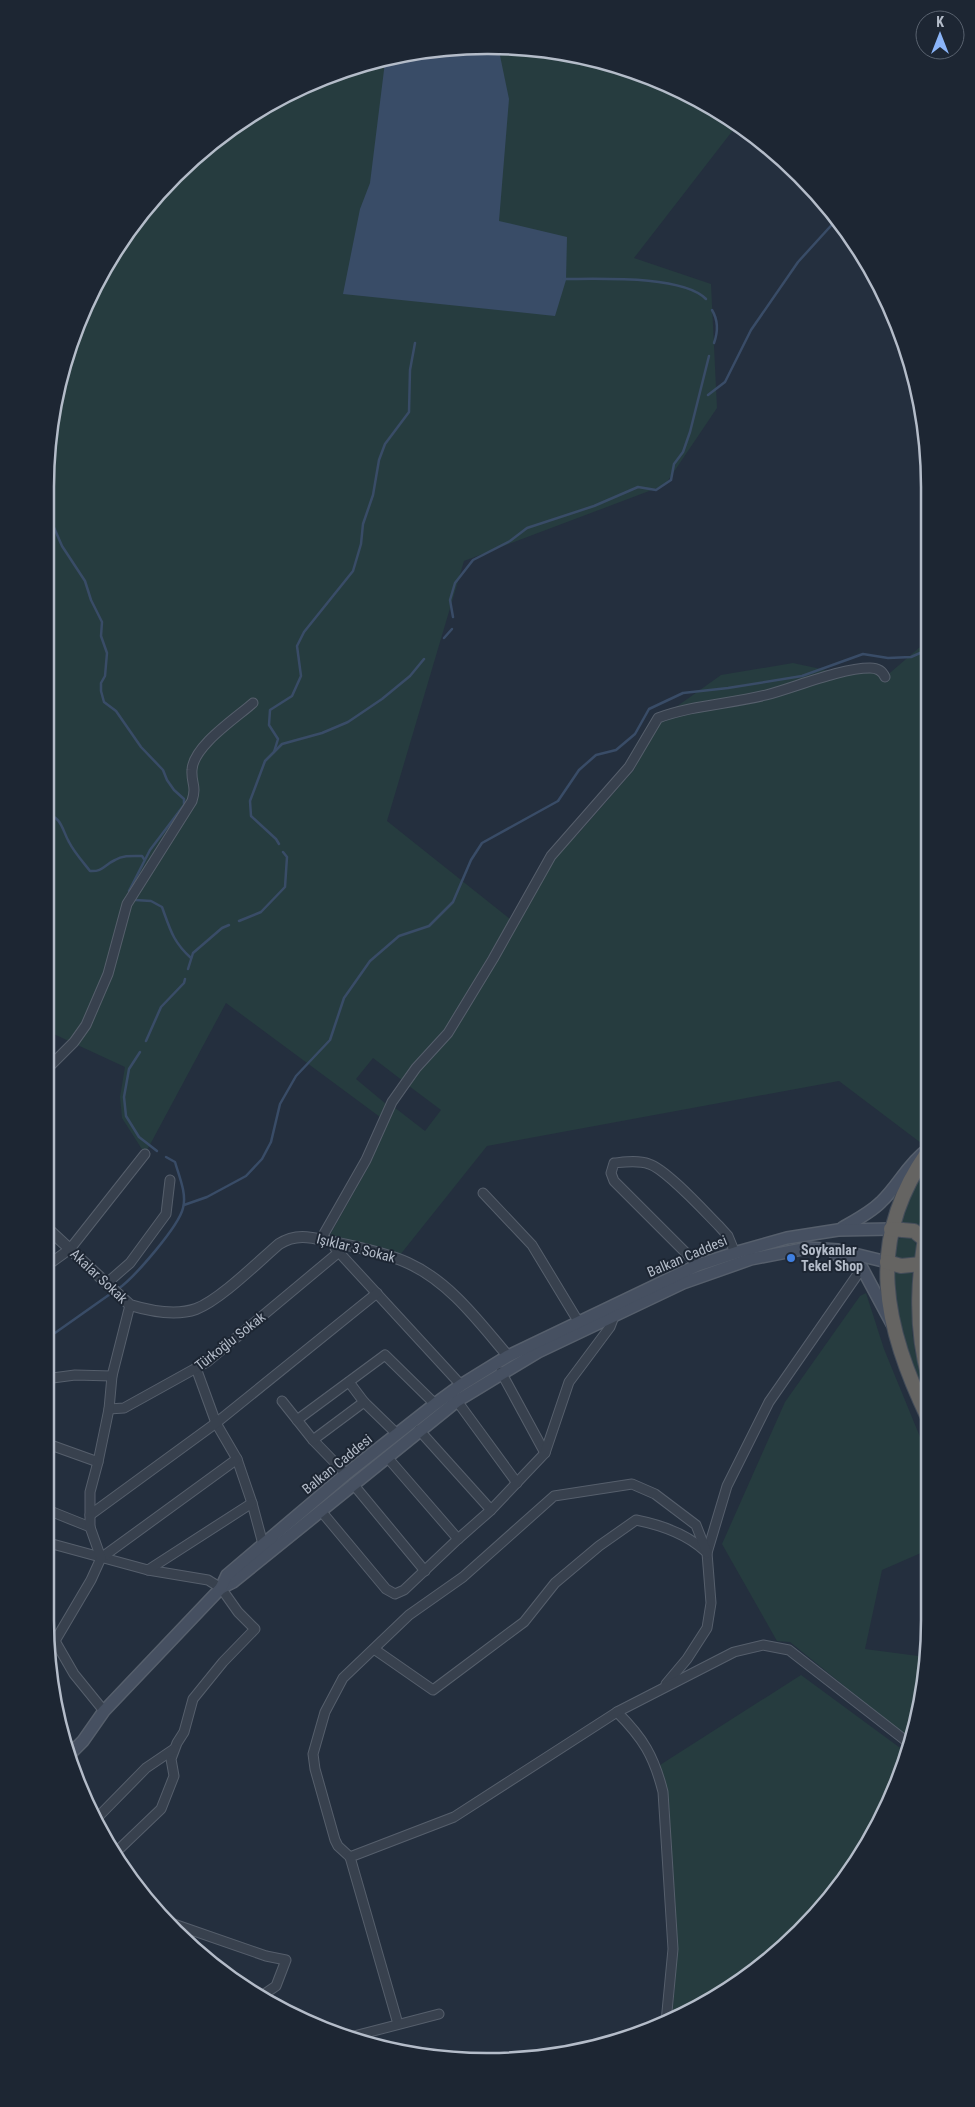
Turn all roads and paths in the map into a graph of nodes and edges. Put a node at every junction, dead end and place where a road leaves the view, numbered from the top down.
1 (885, 677) dead end
2 (253, 702) dead end
3 (54, 1062) edge
4 (145, 1154) dead end
5 (921, 1155) edge
6 (921, 1162) edge
7 (170, 1180) dead end
8 (483, 1193) dead end
9 (891, 1229) junction
10 (838, 1230) junction
11 (54, 1234) edge
12 (326, 1240) junction
13 (921, 1245) edge
14 (828, 1248) junction
15 (70, 1249) junction
16 (339, 1252) junction
17 (735, 1252) junction
18 (921, 1254) edge
19 (54, 1261) edge
20 (887, 1262) junction
21 (698, 1265) junction
22 (862, 1268) junction
23 (108, 1284) junction
24 (377, 1293) junction
25 (921, 1297) edge
26 (130, 1305) junction
27 (615, 1314) junction
28 (578, 1322) junction
29 (895, 1328) junction
30 (921, 1338) edge
31 (511, 1361) junction
32 (196, 1368) junction
33 (502, 1372) junction
34 (112, 1376) junction
35 (54, 1378) edge
36 (349, 1382) junction
37 (461, 1385) junction
38 (282, 1401) dead end
39 (457, 1401) junction
40 (921, 1401) edge
41 (364, 1402) junction
42 (435, 1404) junction
43 (109, 1408) junction
44 (297, 1420) junction
45 (216, 1423) junction
46 (419, 1430) junction
47 (397, 1434) junction
48 (313, 1440) junction
49 (54, 1446) edge
50 (545, 1453) junction
51 (387, 1457) junction
52 (237, 1460) junction
53 (98, 1462) junction
54 (350, 1479) junction
55 (517, 1483) junction
56 (252, 1503) junction
57 (491, 1510) junction
58 (321, 1511) junction
59 (54, 1513) edge
60 (90, 1515) junction
61 (90, 1527) junction
62 (458, 1538) junction
63 (263, 1544) junction
64 (54, 1545) edge
65 (707, 1553) junction
66 (101, 1558) junction
67 (148, 1570) junction
68 (425, 1571) junction
69 (221, 1588) junction
70 (55, 1639) edge
71 (55, 1647) edge
72 (374, 1649) junction
73 (663, 1688) junction
74 (104, 1711) junction
75 (617, 1712) junction
76 (904, 1739) edge
77 (174, 1749) junction
78 (74, 1750) edge
79 (100, 1815) edge
80 (120, 1848) edge
81 (350, 1857) junction
82 (182, 1927) edge
83 (267, 1992) edge
84 (439, 2014) dead end
85 (667, 2014) edge
86 (398, 2024) junction
87 (361, 2034) edge

1 - 12 street
2 - 3 street
4 - 15 street
5 - 10 main road
6 - 9 highway
7 - 23 street
8 - 28 street
9 - 10 main road, Balkan Caddesi
9 - 13 highway
9 - 20 highway
10 - 17 main road, Balkan Caddesi
11 - 15 street, Akalar Sokak
12 - 16 street
12 - 26 street, Işıklar 3 Sokak
12 - 31 street, Işıklar 3 Sokak
14 - 20 main road, Balkan Caddesi
14 - 22 main road
14 - 27 main road, Balkan Caddesi
15 - 19 street
15 - 23 street, Akalar Sokak
16 - 24 street
16 - 32 street, Türkoğlu Sokak
17 - 21 main road, Balkan Caddesi
17 - 21 street
18 - 20 highway
20 - 29 highway
21 - 28 main road, Balkan Caddesi
22 - 29 main road
22 - 65 street
23 - 26 street, Akalar Sokak
24 - 37 street
24 - 45 street
25 - 30 highway
26 - 34 street
27 - 31 main road, Balkan Caddesi
27 - 50 street
28 - 31 main road, Balkan Caddesi
29 - 40 highway
31 - 33 main road, Balkan Caddesi
31 - 37 main road, Balkan Caddesi
32 - 43 street, Türkoğlu Sokak
32 - 45 street
33 - 39 main road, Balkan Caddesi
33 - 50 street
34 - 35 street
34 - 43 street
36 - 41 street
36 - 42 street
36 - 44 street
37 - 42 main road, Balkan Caddesi
38 - 44 street
39 - 46 main road, Balkan Caddesi
39 - 55 street
41 - 47 street
41 - 48 street
42 - 47 main road, Balkan Caddesi
43 - 53 street
44 - 48 street
45 - 52 street
45 - 60 street
46 - 51 main road, Balkan Caddesi
46 - 57 street
47 - 54 main road, Balkan Caddesi
48 - 54 street
49 - 53 street
50 - 55 street
51 - 54 main road, Balkan Caddesi
51 - 62 street
52 - 56 street
52 - 66 street
53 - 60 street
54 - 58 main road, Balkan Caddesi
54 - 63 main road, Balkan Caddesi
54 - 68 street
55 - 57 street
56 - 63 street
56 - 67 street
57 - 62 street
58 - 68 street
58 - 69 main road, Balkan Caddesi
59 - 61 street
60 - 61 street
61 - 66 street
62 - 68 street
63 - 69 main road, Balkan Caddesi
64 - 66 street
65 - 72 street
65 - 72 street
65 - 73 street
66 - 67 street
66 - 70 street
67 - 69 street
69 - 74 main road, Balkan Caddesi
69 - 77 street
71 - 74 street
72 - 81 street
73 - 75 street
73 - 76 street
74 - 78 main road, Balkan Caddesi
75 - 81 street
75 - 85 street
77 - 79 street
77 - 80 street
81 - 86 street
82 - 83 street
84 - 86 street
86 - 87 street

